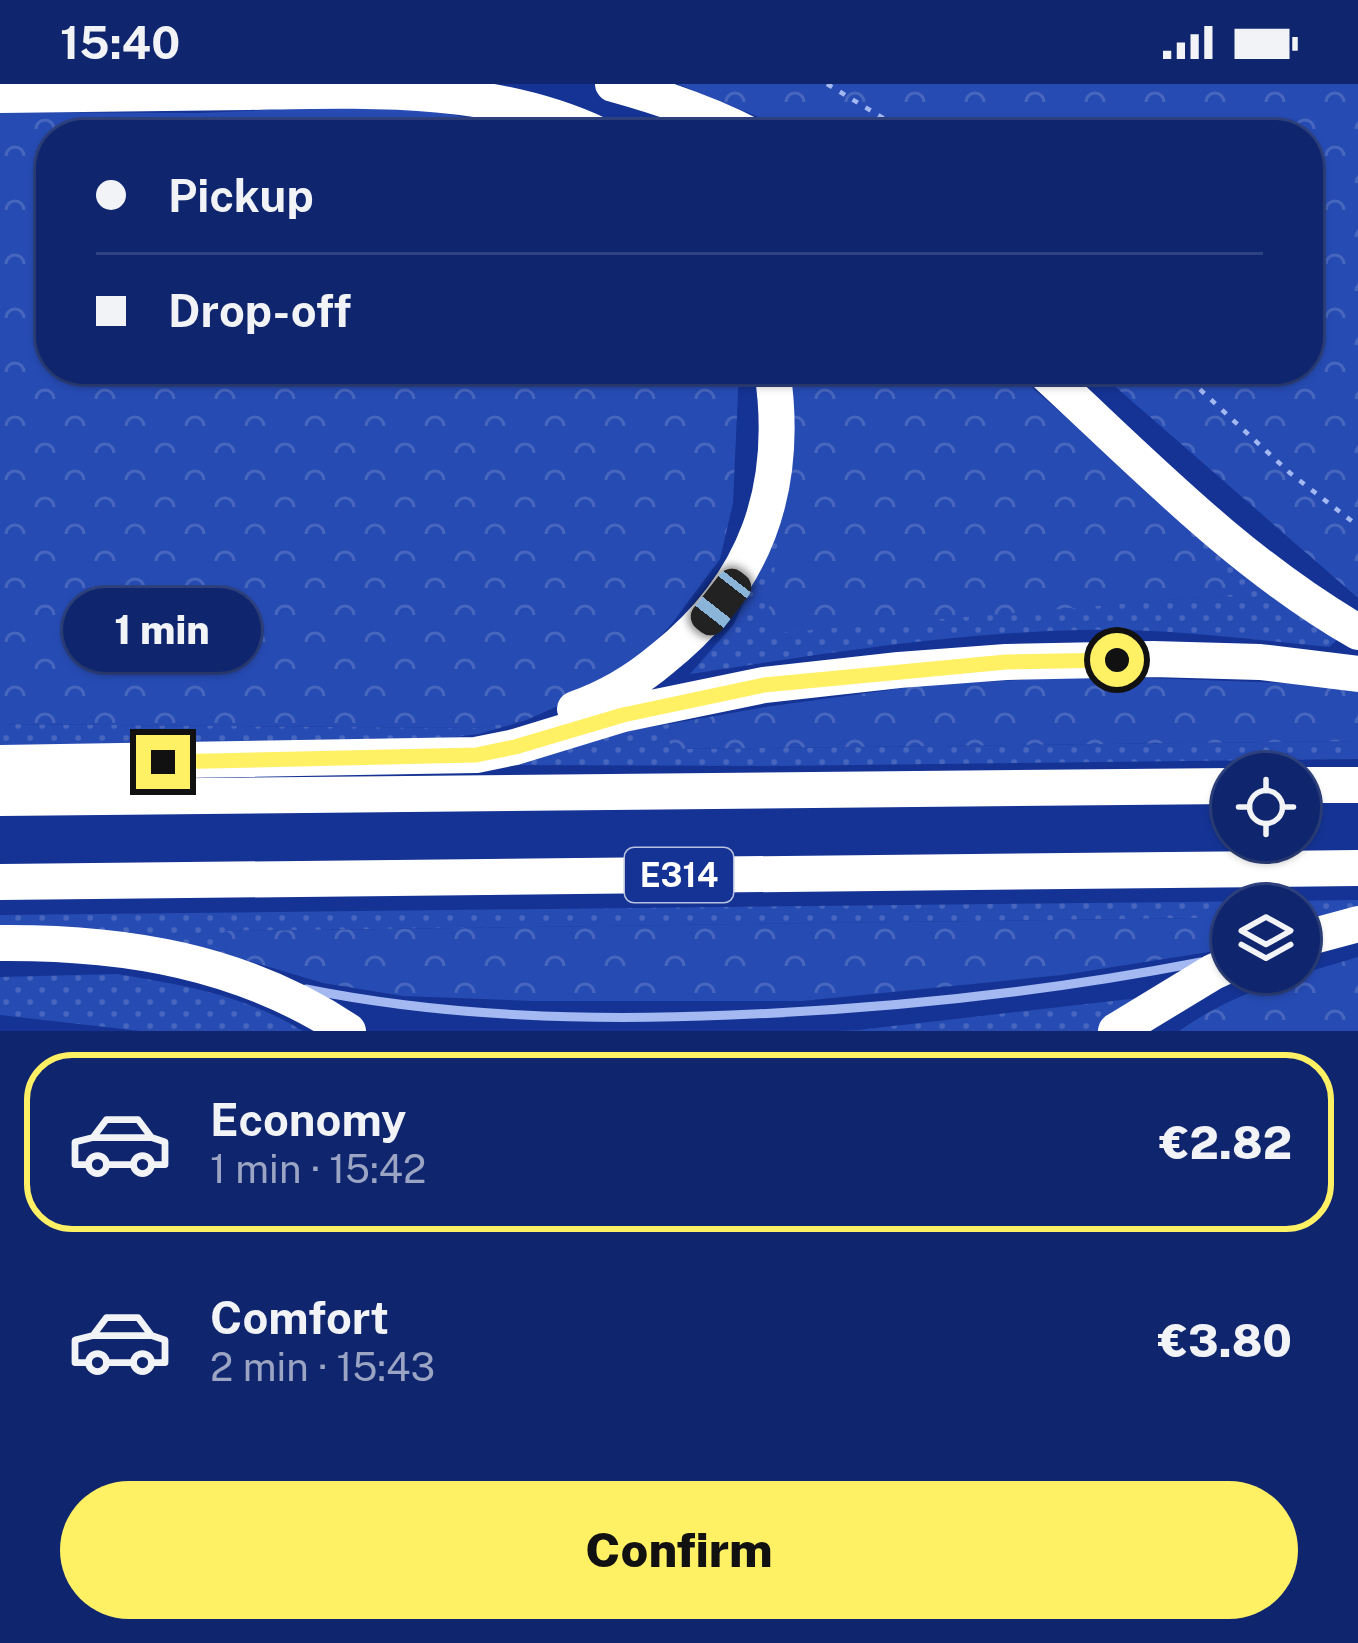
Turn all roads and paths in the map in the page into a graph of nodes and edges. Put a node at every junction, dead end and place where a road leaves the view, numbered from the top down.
1 (613, 84) edge
2 (827, 84) edge
3 (0, 95) edge
4 (562, 120) edge
5 (718, 120) edge
6 (886, 120) edge
7 (773, 384) edge
8 (1057, 384) edge
9 (1194, 384) edge
10 (1358, 526) edge
11 (1358, 632) edge
12 (1358, 674) edge
13 (403, 758) junction
14 (0, 763) edge
15 (1320, 785) edge
16 (1358, 785) edge
17 (1212, 786) edge
18 (0, 798) edge
19 (1358, 868) edge
20 (0, 881) edge
21 (1358, 924) edge
22 (1320, 934) edge
23 (0, 943) edge
24 (1212, 963) edge
25 (1212, 973) edge
26 (242, 976) junction
27 (348, 1031) edge
28 (1116, 1031) edge

1 - 5 highway
2 - 6 path
3 - 4 highway
7 - 13 highway
8 - 11 highway
9 - 10 path
12 - 13 highway
13 - 14 highway
15 - 16 highway
17 - 18 highway
19 - 20 highway, E314
21 - 22 highway
23 - 26 highway
24 - 26 lane
25 - 28 highway
26 - 27 highway

